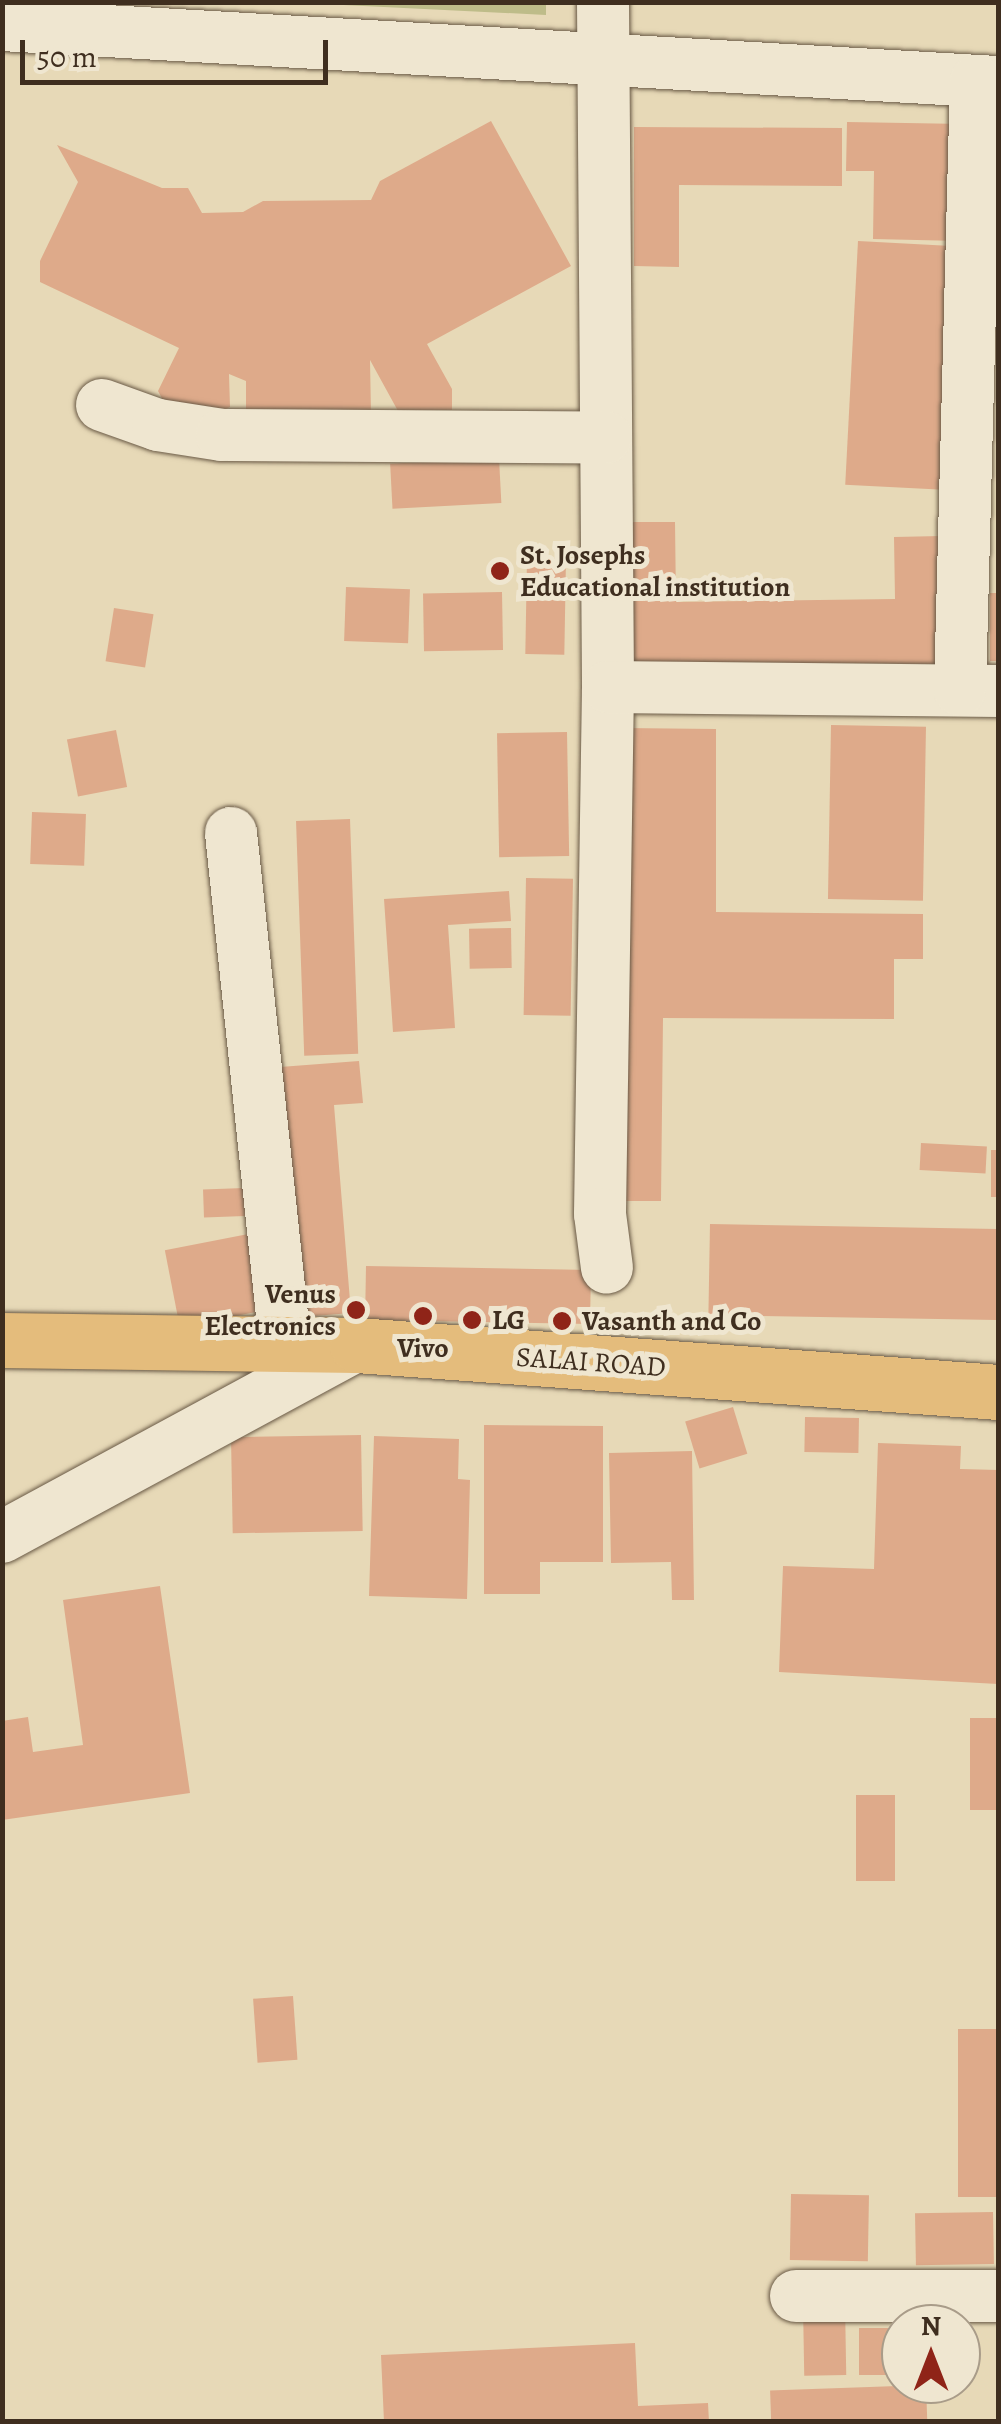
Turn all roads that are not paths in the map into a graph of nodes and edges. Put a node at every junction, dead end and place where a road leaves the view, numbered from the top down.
1 (602, 2) edge
2 (2, 24) edge
3 (603, 56) junction
4 (987, 81) edge
5 (102, 405) dead end
6 (606, 438) junction
7 (608, 687) junction
8 (979, 690) edge
9 (231, 832) dead end
10 (607, 1268) dead end
11 (2, 1340) edge
12 (285, 1343) junction
13 (356, 1344) junction
14 (998, 1392) edge
15 (2, 1537) edge
16 (796, 2296) dead end
17 (998, 2296) edge

1 - 3 street
2 - 3 street
3 - 4 street
3 - 6 street
4 - 8 street
5 - 6 street
6 - 7 street
7 - 8 street
7 - 10 street
9 - 12 street
11 - 12 main road, SALAI ROAD
12 - 13 main road, SALAI ROAD
13 - 14 main road, SALAI ROAD
13 - 15 street
16 - 17 street

